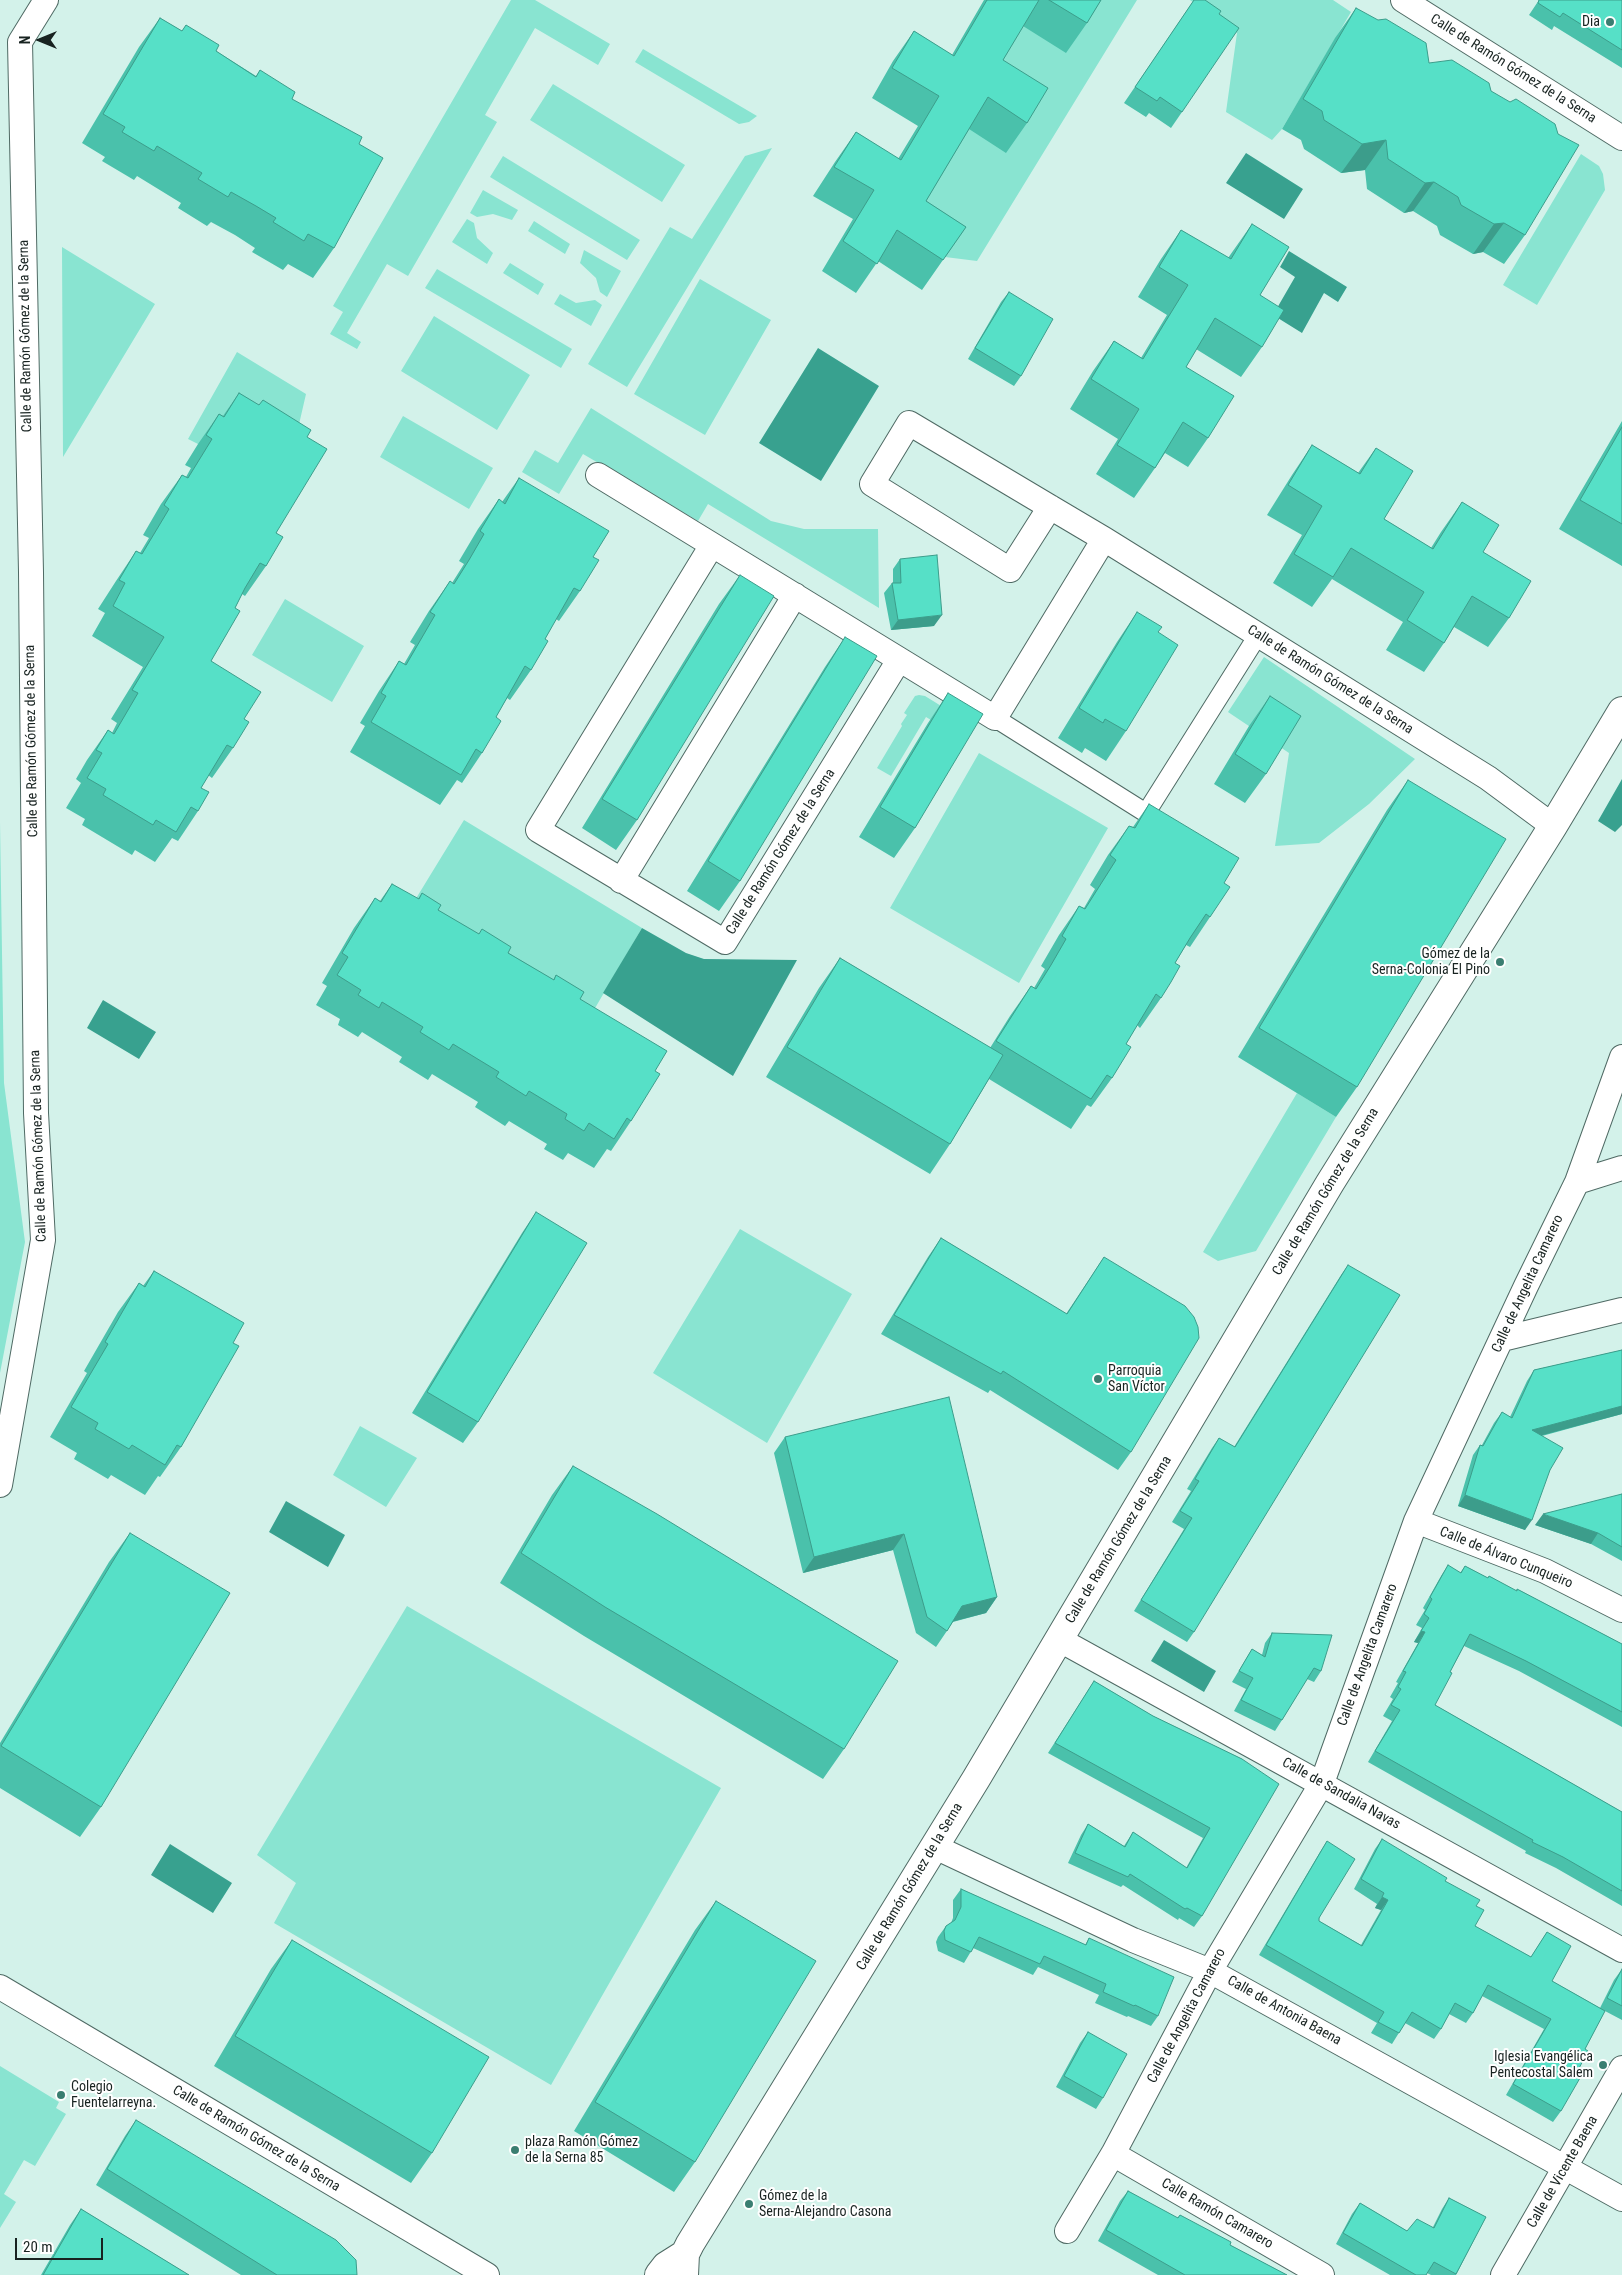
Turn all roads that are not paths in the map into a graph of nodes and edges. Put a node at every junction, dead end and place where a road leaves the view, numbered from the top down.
1 (46, 0) edge
2 (1404, 0) edge
3 (1622, 138) edge
4 (598, 475) dead end
5 (1050, 507) junction
6 (1104, 539) junction
7 (712, 544) junction
8 (795, 595) junction
9 (1258, 635) junction
10 (899, 660) junction
11 (1622, 711) edge
12 (995, 718) junction
13 (1553, 826) junction
14 (621, 881) junction
15 (1622, 1057) edge
16 (1622, 1168) edge
17 (1577, 1182) junction
18 (1622, 1310) edge
19 (1502, 1339) junction
20 (0, 1485) edge
21 (1416, 1521) junction
22 (1622, 1610) edge
23 (1060, 1640) junction
24 (1322, 1783) junction
25 (935, 1847) junction
26 (1622, 1950) edge
27 (1210, 1970) junction
28 (0, 1987) edge
29 (1622, 2068) edge
30 (1113, 2154) junction
31 (1566, 2167) junction
32 (1622, 2199) edge
33 (1067, 2231) dead end
34 (685, 2264) edge
35 (487, 2275) edge
36 (659, 2275) edge
37 (1322, 2275) edge
38 (1503, 2275) edge

1 - 20 street, Calle de Ramón Gómez de la Serna
2 - 3 street, Calle de Ramón Gómez de la Serna
4 - 7 street
5 - 5 street, Calle de Ramón Gómez de la Serna
5 - 6 street, Calle de Ramón Gómez de la Serna
6 - 9 street, Calle de Ramón Gómez de la Serna
6 - 12 street
7 - 8 street
7 - 14 street, Calle de Ramón Gómez de la Serna
8 - 10 street
8 - 14 street
9 - 12 street
9 - 13 street, Calle de Ramón Gómez de la Serna
10 - 12 street
10 - 14 street, Calle de Ramón Gómez de la Serna
11 - 13 street, Calle de Ramón Gómez de la Serna
13 - 23 street, Calle de Ramón Gómez de la Serna
15 - 17 street, Calle de Angelita Camarero
16 - 17 street
17 - 19 street, Calle de Angelita Camarero
18 - 19 street
19 - 21 street, Calle de Angelita Camarero
21 - 22 street, Calle de Álvaro Cunqueiro
21 - 24 street, Calle de Angelita Camarero
23 - 24 street, Calle de Sandalia Navas
23 - 25 street, Calle de Ramón Gómez de la Serna
24 - 26 street, Calle de Sandalia Navas
24 - 27 street, Calle de Angelita Camarero
25 - 27 street, Calle de Antonia Baena
25 - 34 street, Calle de Ramón Gómez de la Serna
27 - 30 street, Calle de Angelita Camarero
27 - 31 street, Calle de Antonia Baena
28 - 35 street, Calle de Ramón Gómez de la Serna
29 - 31 street, Calle de Vicente Baena
30 - 33 street, Calle de Angelita Camarero
30 - 37 street, Calle Ramón Camarero
31 - 32 street, Calle de Antonia Baena
31 - 38 street, Calle de Vicente Baena
34 - 36 street, Calle de Ramón Gómez de la Serna

